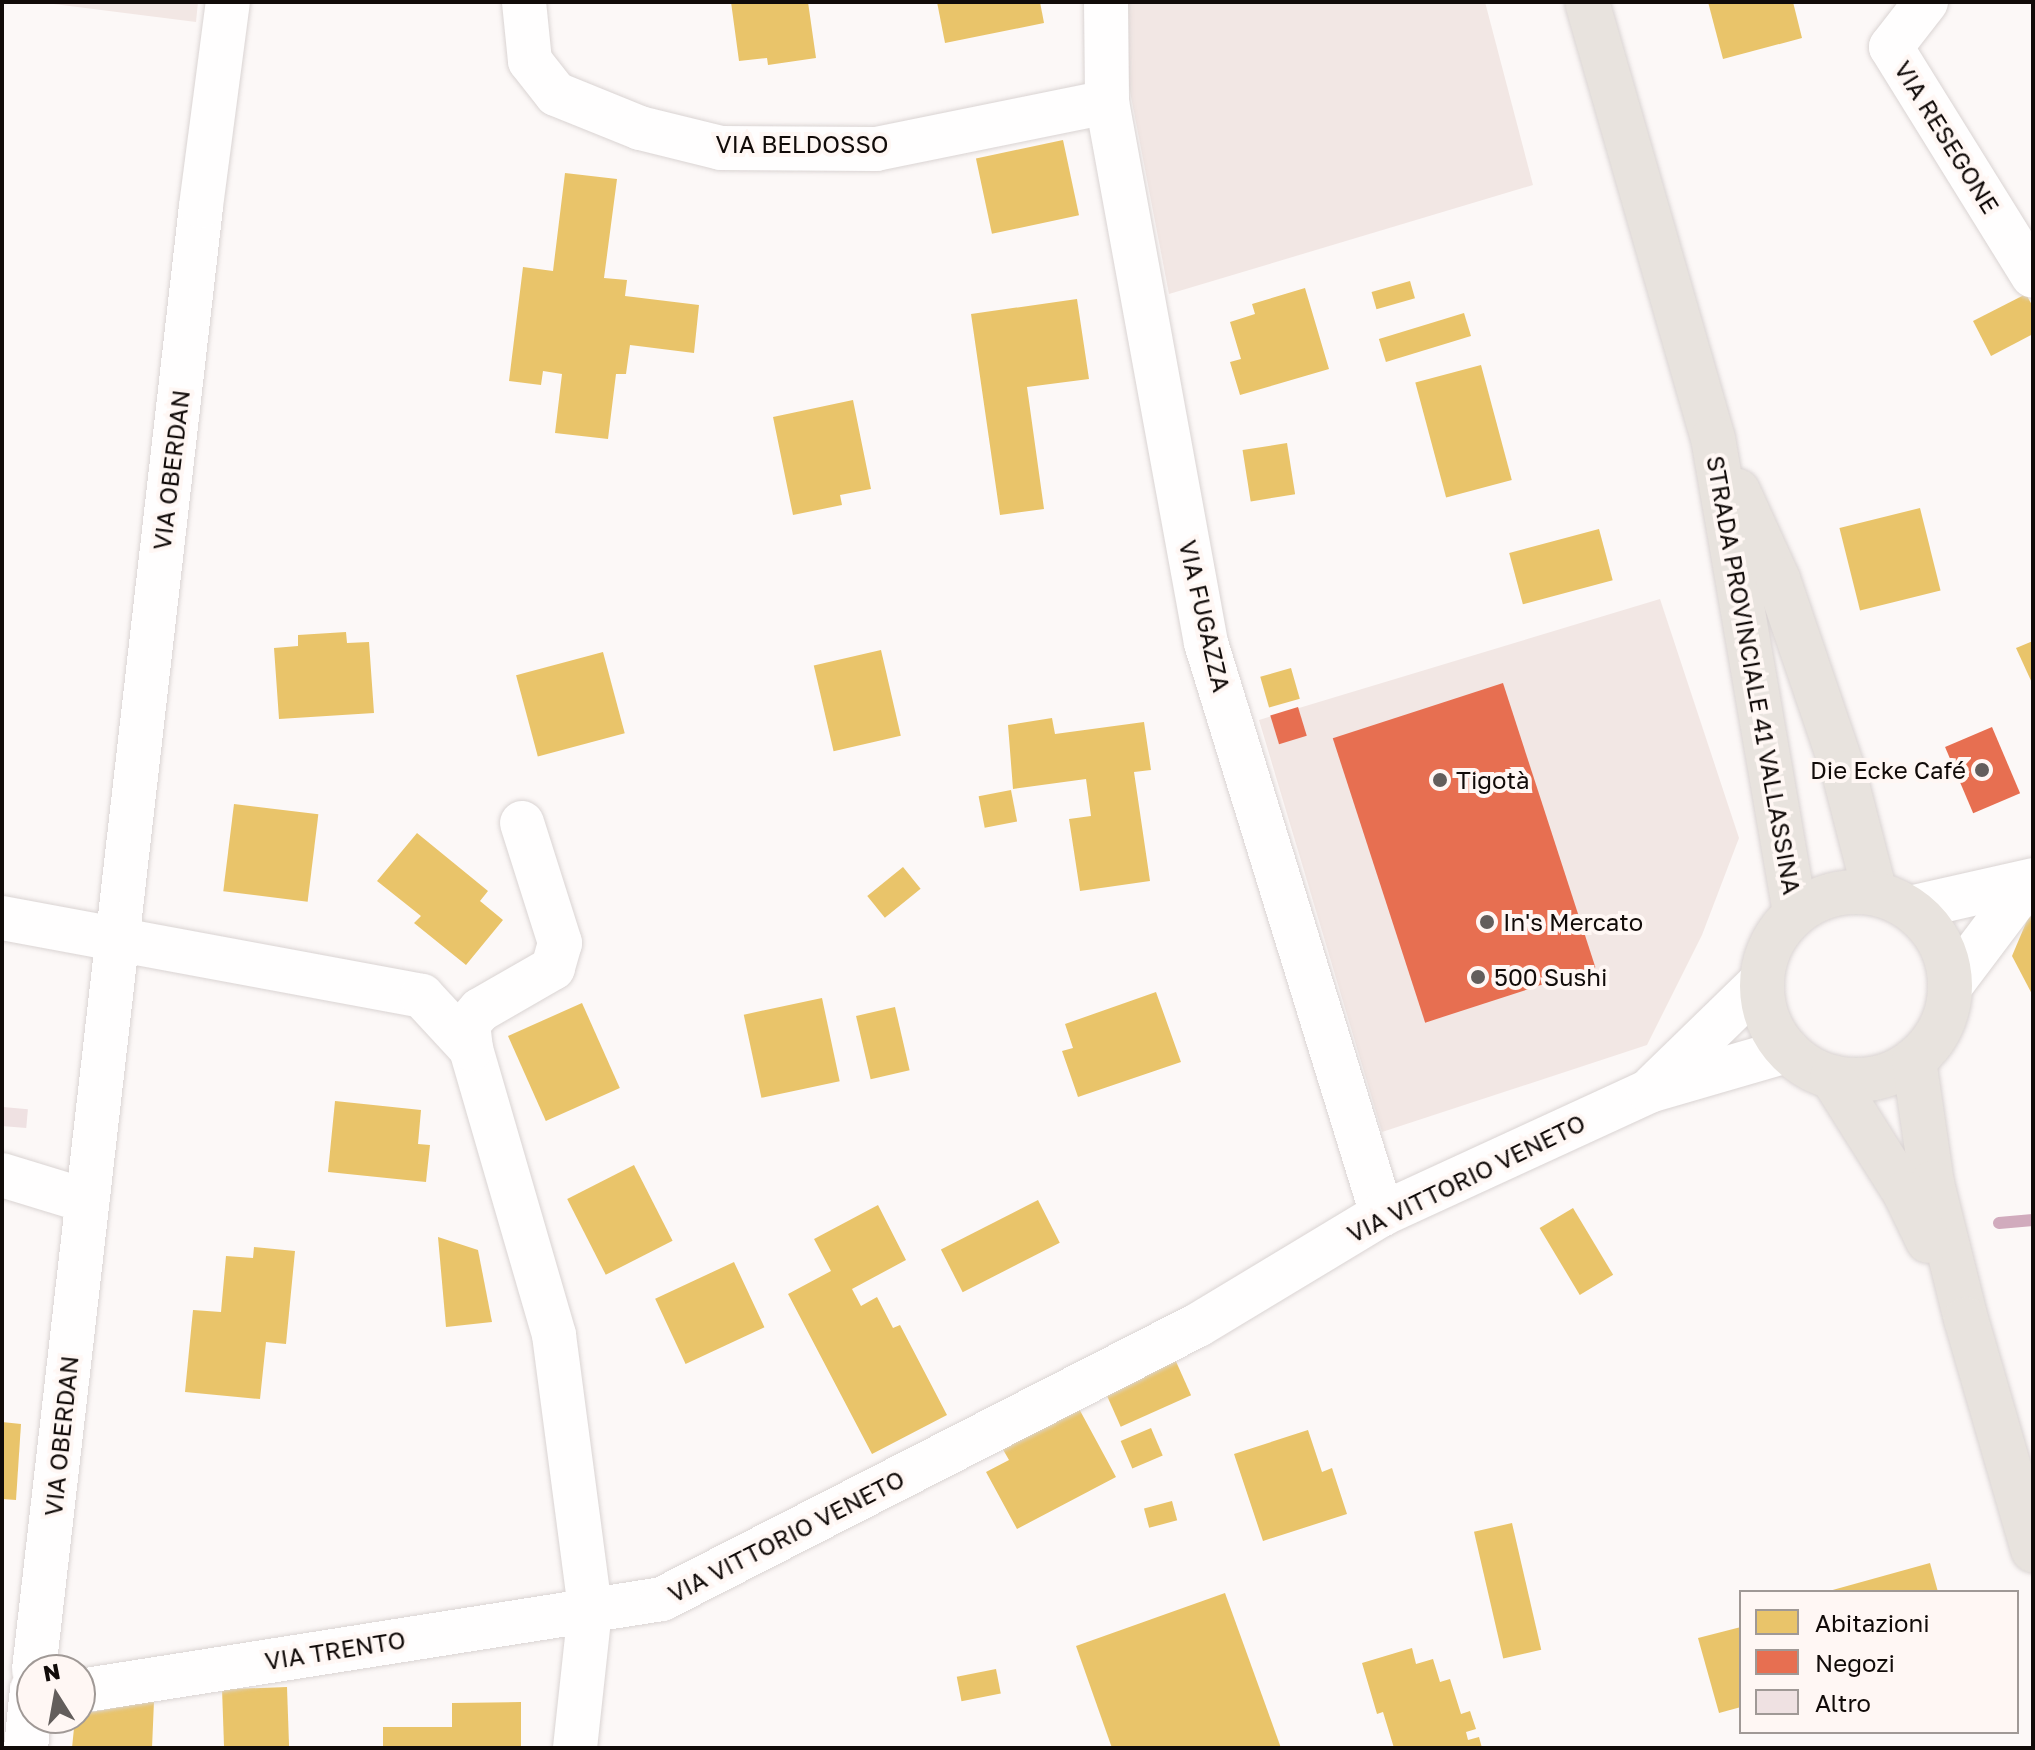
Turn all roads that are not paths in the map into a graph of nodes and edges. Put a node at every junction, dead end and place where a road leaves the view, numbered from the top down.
1 (228, 2) edge
2 (524, 2) edge
3 (1106, 2) edge
4 (1587, 2) edge
5 (1926, 2) edge
6 (1107, 102) junction
7 (2033, 276) edge
8 (1713, 438) junction
9 (522, 823) dead end
10 (2030, 882) edge
11 (1893, 900) junction
12 (1795, 912) junction
13 (2, 918) edge
14 (118, 938) junction
15 (1761, 982) junction
16 (1951, 985) junction
17 (471, 1049) junction
18 (1787, 1051) junction
19 (1914, 1060) junction
20 (1832, 1077) junction
21 (1649, 1091) junction
22 (2, 1175) edge
23 (87, 1201) junction
24 (1382, 1214) junction
25 (1966, 1319) junction
26 (2033, 1550) edge
27 (590, 1610) junction
28 (36, 1654) edge
29 (96, 1688) edge
30 (575, 1748) edge

1 - 14 street, VIA OBERDAN
2 - 6 street, VIA BELDOSSO
3 - 6 street, VIA FUGAZZA
4 - 8 main road, STRADA PROVINCIALE 41 VALLASSINA
5 - 7 street, VIA RESEGONE
6 - 24 street, VIA FUGAZZA
8 - 11 main road, STRADA PROVINCIALE 41 VALLASSINA
8 - 12 main road, STRADA PROVINCIALE 41 VALLASSINA
9 - 17 street
10 - 11 street
10 - 16 street
11 - 12 main road, STRADA PROVINCIALE 41 VALLASSINA
11 - 16 main road, STRADA PROVINCIALE 41 VALLASSINA
12 - 15 main road, STRADA PROVINCIALE 41 VALLASSINA
13 - 14 street
14 - 17 street
14 - 23 street, VIA OBERDAN
15 - 18 main road, STRADA PROVINCIALE 41 VALLASSINA
15 - 21 street, VIA VITTORIO VENETO
16 - 19 main road, STRADA PROVINCIALE 41 VALLASSINA
17 - 27 street
18 - 20 main road, STRADA PROVINCIALE 41 VALLASSINA
18 - 21 street, VIA VITTORIO VENETO
19 - 20 main road, STRADA PROVINCIALE 41 VALLASSINA
19 - 25 main road, STRADA PROVINCIALE 41 VALLASSINA
20 - 25 main road, STRADA PROVINCIALE 41 VALLASSINA
21 - 24 street, VIA VITTORIO VENETO
22 - 23 street
23 - 28 street, VIA OBERDAN
24 - 27 street, VIA VITTORIO VENETO
25 - 26 main road, STRADA PROVINCIALE 41 VALLASSINA
27 - 29 street, VIA TRENTO
27 - 30 street

